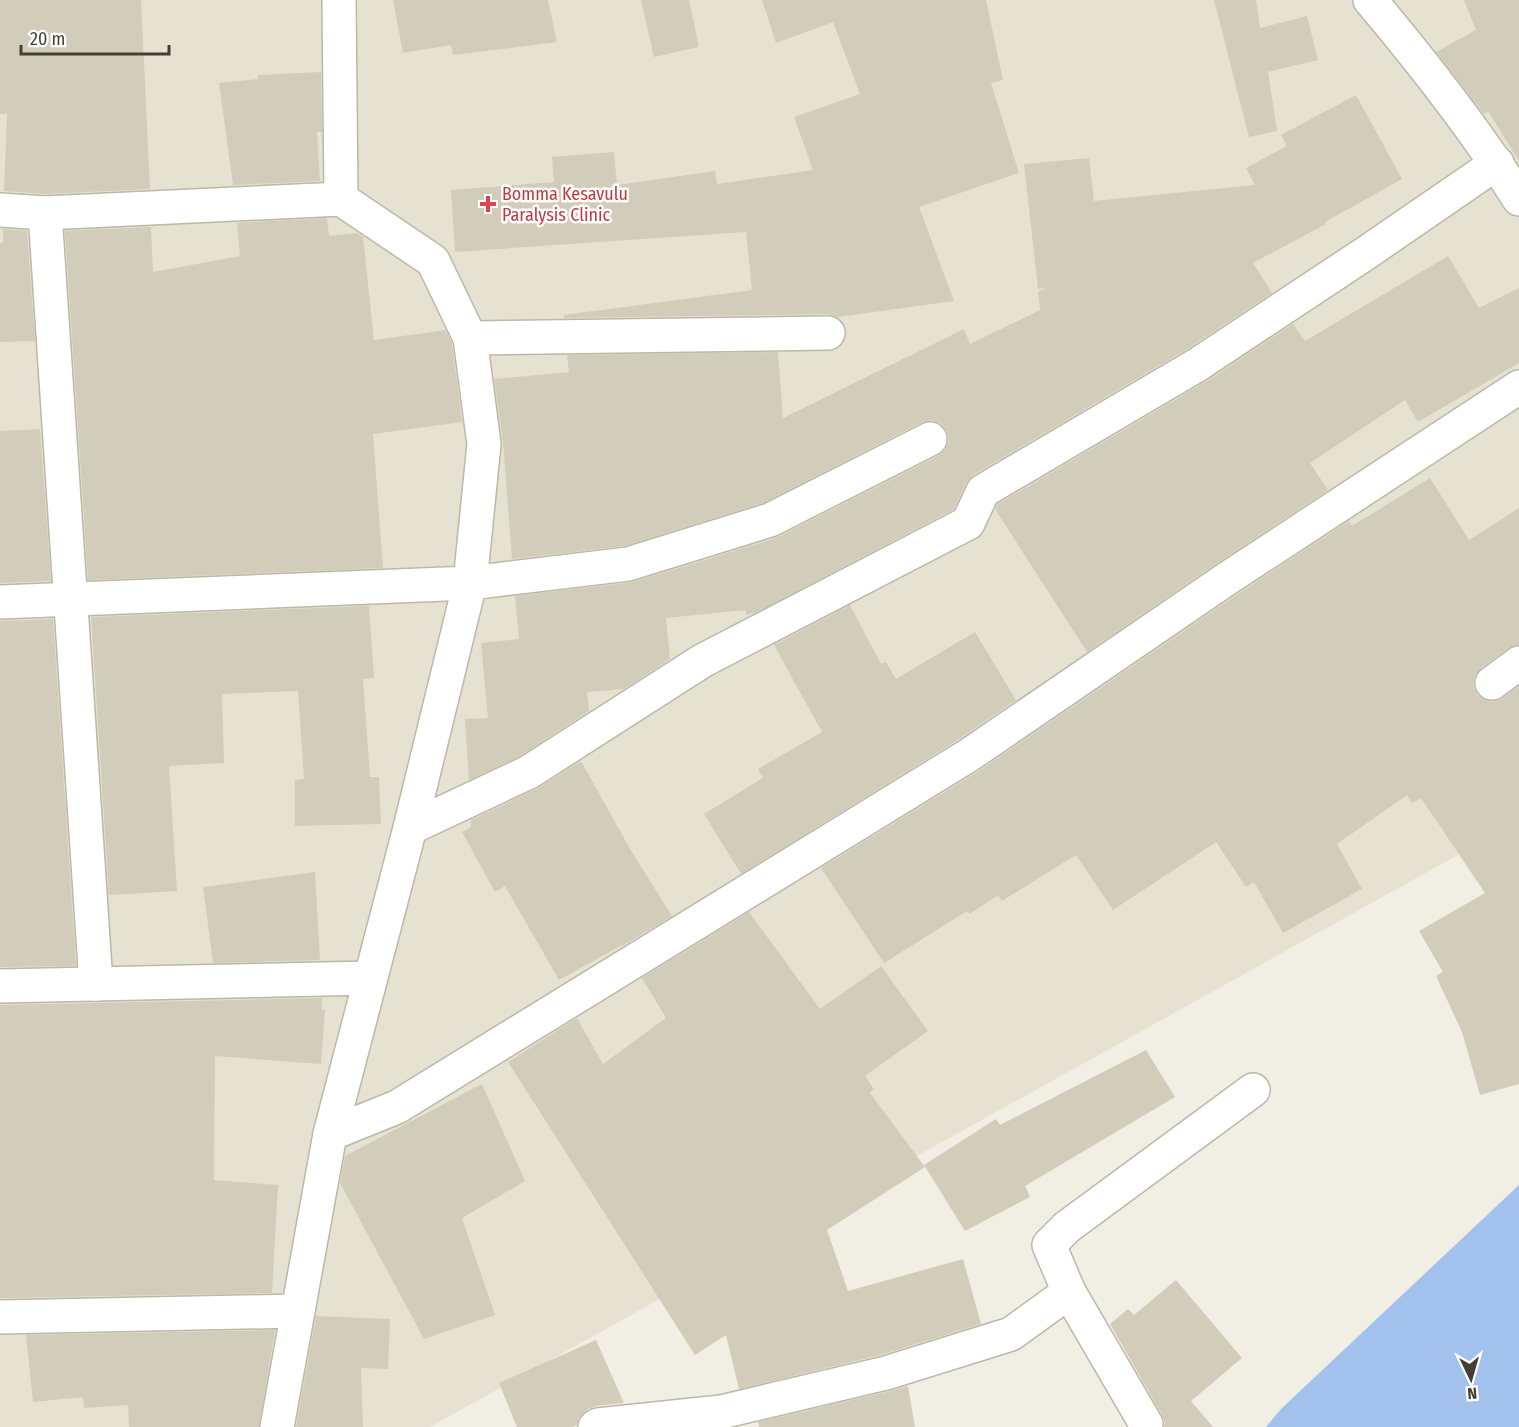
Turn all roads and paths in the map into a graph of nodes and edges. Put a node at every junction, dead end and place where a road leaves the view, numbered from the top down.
1 (339, 0) edge
2 (1370, 0) edge
3 (1497, 163) junction
4 (341, 199) junction
5 (1519, 199) edge
6 (0, 210) edge
7 (45, 213) junction
8 (828, 333) dead end
9 (470, 338) junction
10 (1519, 387) edge
11 (930, 439) dead end
12 (470, 583) junction
13 (71, 599) junction
14 (0, 602) edge
15 (1519, 663) edge
16 (1492, 683) dead end
17 (410, 828) junction
18 (370, 978) junction
19 (96, 984) junction
20 (0, 986) edge
21 (1253, 1090) dead end
22 (330, 1134) junction
23 (1070, 1292) junction
24 (298, 1311) junction
25 (0, 1317) edge
26 (1146, 1424) dead end
27 (277, 1427) edge
28 (595, 1427) edge

1 - 4 street
2 - 3 street
3 - 5 street
3 - 17 street
4 - 7 street
4 - 9 street
6 - 7 street
7 - 13 street
8 - 9 street
9 - 12 street
10 - 22 street
11 - 12 street
12 - 13 street
12 - 17 street
13 - 14 street
13 - 19 street
15 - 16 street
17 - 18 street
18 - 19 street
18 - 22 street
19 - 20 street
21 - 23 street
22 - 24 street
23 - 26 street
23 - 28 street
24 - 25 street
24 - 27 street

